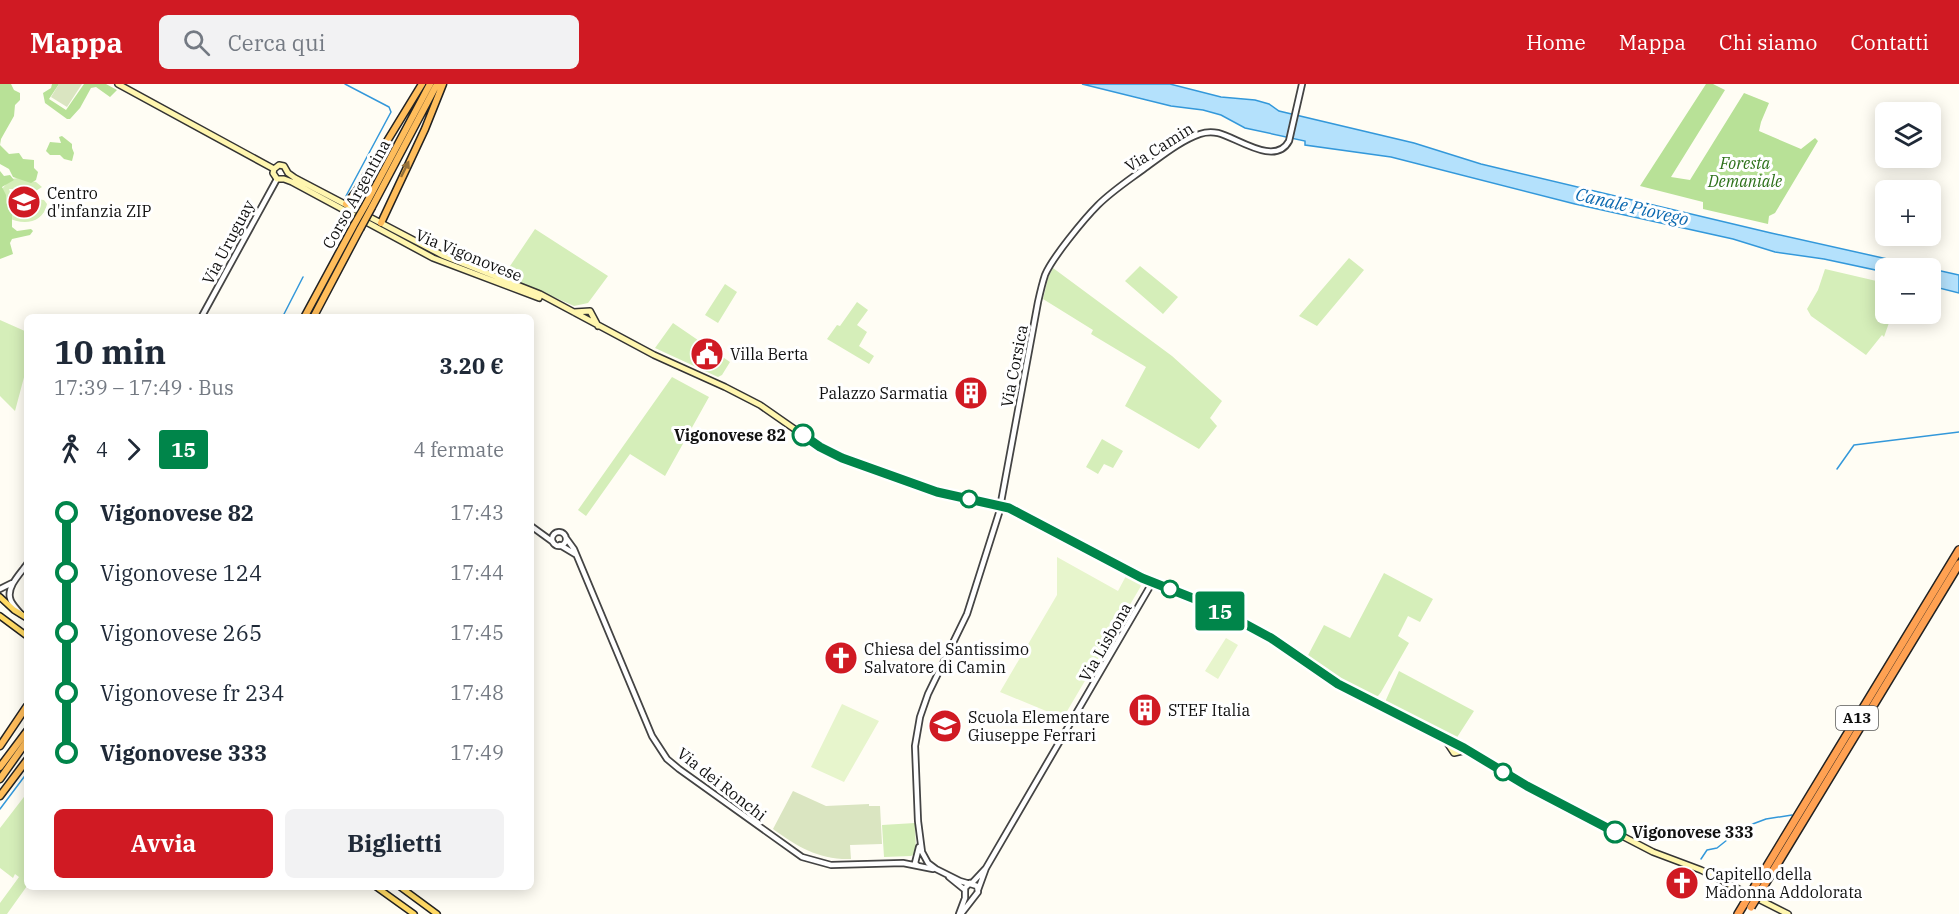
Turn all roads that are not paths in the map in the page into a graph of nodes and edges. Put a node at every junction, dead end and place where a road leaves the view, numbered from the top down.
1 (118, 84) edge
2 (422, 84) edge
3 (430, 84) edge
4 (437, 84) edge
5 (444, 84) edge
6 (1302, 84) edge
7 (274, 169) junction
8 (286, 176) junction
9 (277, 179) junction
10 (369, 206) junction
11 (346, 207) junction
12 (378, 225) junction
13 (357, 227) junction
14 (1071, 239) joint
15 (429, 249) junction
16 (420, 251) junction
17 (555, 302) junction
18 (201, 314) edge
19 (306, 314) edge
20 (315, 314) edge
21 (1000, 505) junction
22 (534, 528) edge
23 (534, 529) edge
24 (555, 534) junction
25 (566, 538) junction
26 (553, 542) junction
27 (560, 545) junction
28 (1959, 550) edge
29 (575, 554) junction
30 (1959, 564) edge
31 (24, 568) edge
32 (14, 582) junction
33 (1152, 583) junction
34 (0, 589) edge
35 (0, 597) edge
36 (21, 614) junction
37 (0, 616) edge
38 (24, 616) edge
39 (24, 634) edge
40 (24, 711) edge
41 (24, 735) edge
42 (24, 745) edge
43 (0, 747) edge
44 (24, 764) edge
45 (0, 768) edge
46 (0, 779) edge
47 (0, 796) edge
48 (920, 844) junction
49 (916, 857) junction
50 (925, 858) junction
51 (903, 863) junction
52 (920, 866) junction
53 (986, 868) junction
54 (936, 869) junction
55 (948, 876) junction
56 (971, 883) junction
57 (1759, 888) junction
58 (381, 890) edge
59 (404, 890) edge
60 (965, 892) junction
61 (976, 893) junction
62 (1748, 908) edge
63 (414, 914) edge
64 (437, 914) edge
65 (960, 914) edge
66 (1738, 914) edge
67 (1788, 914) edge

1 - 7 main road, Via Vigonovese
2 - 11 highway
3 - 10 highway, Corso Argentina
4 - 10 highway, Corso Argentina
12 -> 5 highway
6 - 14 street, Via Camin
7 - 8 main road, Via Vigonovese
7 - 9 main road
8 - 9 main road, Via Vigonovese
8 - 11 main road, Via Vigonovese
9 - 18 street, Via Uruguay
10 - 13 highway, Corso Argentina, bridge
11 - 12 main road, Via Vigonovese
12 - 15 main road, Via Vigonovese
12 - 16 main road, Via Vigonovese
13 - 19 highway, Corso Argentina
13 - 20 highway, Corso Argentina
14 - 21 street, Via Corsica
15 - 16 main road
15 - 17 main road, Via Vigonovese
16 - 17 main road, Via Vigonovese
17 - 21 main road, Via Vigonovese
21 - 33 main road, Via Vigonovese
21 - 48 street, Via Corsica
22 - 24 street
23 - 26 street
24 - 25 street
24 - 26 street
25 - 27 street
25 - 29 street, Via dei Ronchi
26 - 27 street
27 - 29 street
28 - 57 highway, A13
29 - 51 street, Via dei Ronchi
30 - 57 highway, A13
31 - 32 street
32 - 34 street
32 - 36 street
33 - 53 street, Via Lisbona
33 - 67 main road, Via Vigonovese
35 - 36 main road
36 - 38 main road
37 - 39 main road
40 - 43 highway
41 - 45 highway
42 - 46 highway
44 - 47 highway
48 - 49 street
48 - 50 street
49 - 50 street
49 - 51 street, Via dei Ronchi
49 - 52 street
50 - 52 street
50 - 54 street
51 - 52 street, Via dei Ronchi
52 - 54 street, Via dei Ronchi
53 - 56 street, Via Lisbona
53 - 61 street, Via Lisbona
54 - 55 street
55 - 56 street
55 - 60 street
56 - 60 street, Via Lisbona
56 - 61 street
57 - 62 highway, A13, bridge
58 - 63 main road
59 - 64 main road
60 - 61 street
60 - 65 street, Via Lisbona
61 - 65 street, Via Lisbona
62 - 66 highway, A13

